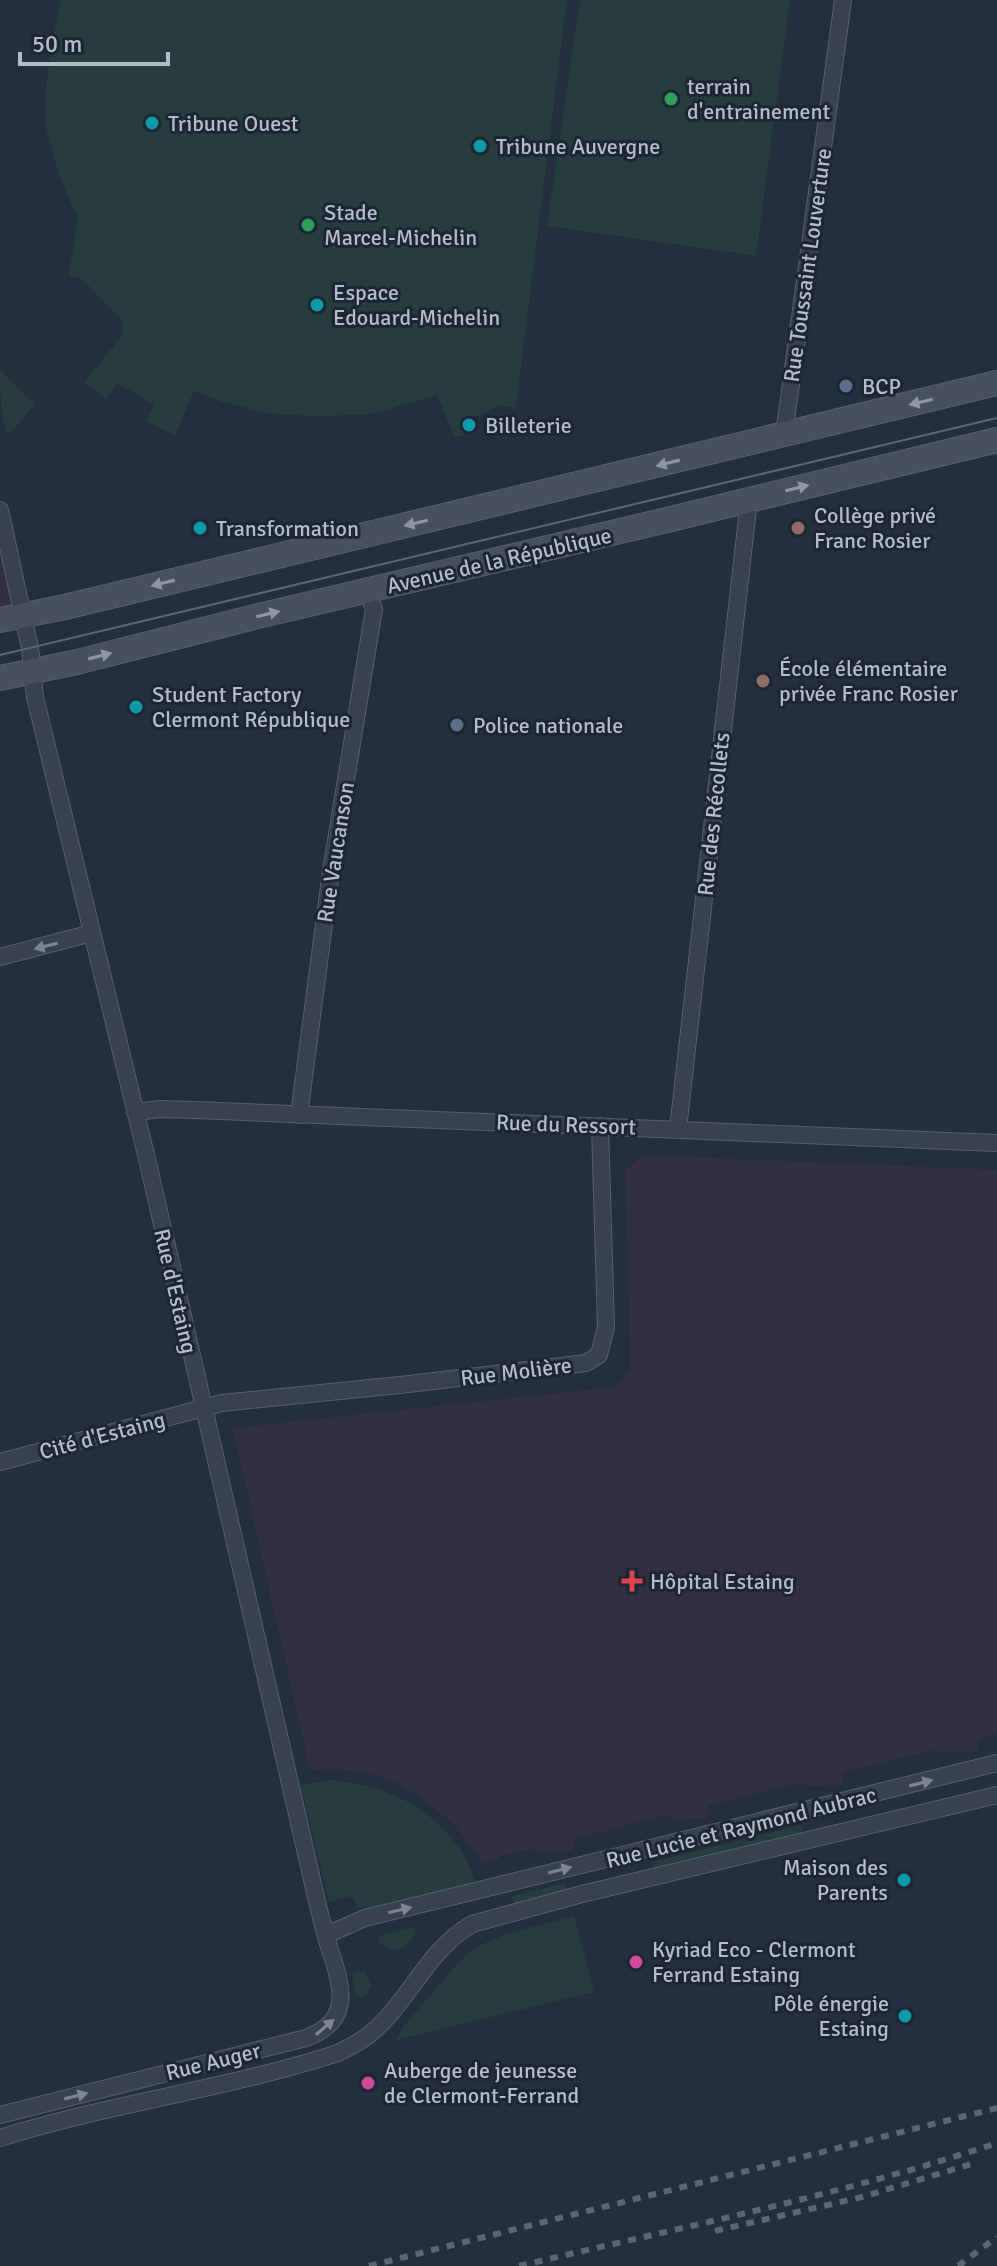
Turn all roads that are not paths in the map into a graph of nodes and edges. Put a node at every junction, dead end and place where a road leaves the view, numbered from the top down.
1 (843, 0) edge
2 (997, 383) edge
3 (784, 435) junction
4 (997, 440) edge
5 (749, 500) junction
6 (0, 510) edge
7 (367, 591) junction
8 (11, 618) edge
9 (32, 659) junction
10 (0, 678) edge
11 (92, 933) junction
12 (0, 957) edge
13 (135, 1112) junction
14 (299, 1115) junction
15 (600, 1126) junction
16 (678, 1129) junction
17 (997, 1143) edge
18 (204, 1409) junction
19 (0, 1462) edge
20 (997, 1763) edge
21 (997, 1795) edge
22 (326, 1935) junction
23 (0, 2115) edge
24 (0, 2138) edge

1 - 3 street, Rue Toussaint Louverture
2 -> 3 main road
3 -> 8 main road
5 -> 4 main road, Avenue de la République
5 - 7 main road, Avenue de la République
5 - 16 street, Rue des Récollets
6 - 8 street, Rue d'Estaing
9 -> 7 main road, Avenue de la République
7 - 14 street, Rue Vaucanson
8 - 9 street, Rue d'Estaing
9 - 10 main road, Avenue de la République
9 - 11 street, Rue d'Estaing
11 -> 12 street
11 - 13 street, Rue d'Estaing
13 - 14 street, Rue du Ressort
13 - 18 street, Rue d'Estaing
14 - 15 street, Rue du Ressort
15 - 16 street, Rue du Ressort
15 - 18 street, Rue Molière
16 - 17 street, Rue du Ressort
18 - 19 street, Cité d'Estaing
18 - 22 street, Rue d'Estaing
22 -> 20 street, Rue Lucie et Raymond Aubrac
21 - 24 street
23 -> 22 street, Rue Auger

